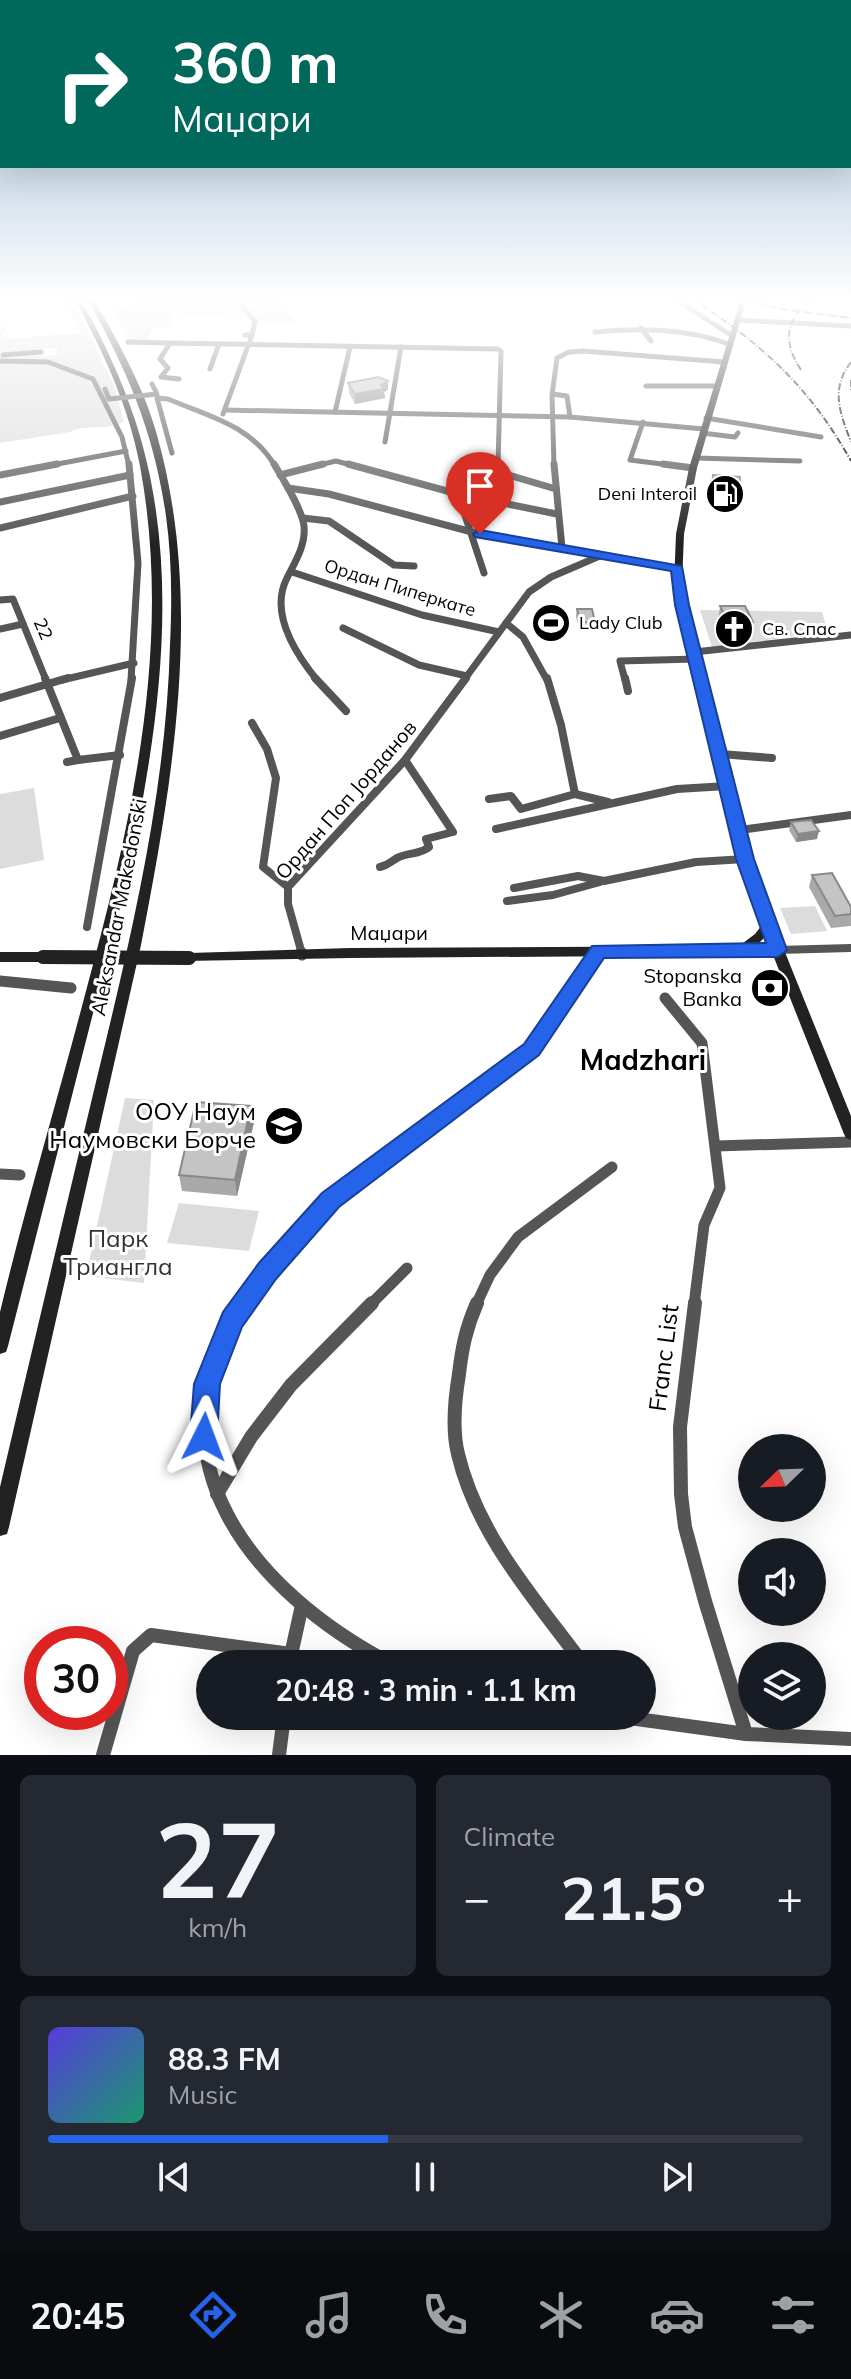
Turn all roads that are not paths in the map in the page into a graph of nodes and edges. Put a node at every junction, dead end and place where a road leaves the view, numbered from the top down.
1 (92, 380) edge
2 (118, 380) edge
3 (131, 380) edge
4 (236, 380) edge
5 (342, 380) edge
6 (397, 380) edge
7 (501, 380) edge
8 (553, 380) edge
9 (719, 380) edge
10 (152, 384) dead end
11 (646, 386) dead end
12 (717, 386) junction
13 (105, 389) dead end
14 (553, 394) junction
15 (225, 410) junction
16 (335, 412) junction
17 (392, 413) junction
18 (501, 415) junction
19 (554, 416) junction
20 (570, 417) junction
21 (222, 418) junction
22 (706, 418) junction
23 (643, 422) junction
24 (703, 431) junction
25 (738, 433) dead end
26 (821, 437) dead end
27 (385, 442) dead end
28 (126, 451) junction
29 (172, 453) dead end
30 (800, 461) dead end
31 (695, 463) junction
32 (0, 475) edge
33 (130, 475) junction
34 (280, 475) junction
35 (288, 488) junction
36 (556, 489) junction
37 (458, 494) junction
38 (133, 496) junction
39 (0, 502) edge
40 (557, 514) junction
41 (303, 518) junction
42 (0, 528) edge
43 (472, 532) junction
44 (562, 548) junction
45 (602, 555) junction
46 (414, 566) dead end
47 (677, 569) junction
48 (292, 572) junction
49 (484, 573) dead end
50 (0, 600) edge
51 (506, 623) junction
52 (23, 624) junction
53 (343, 628) dead end
54 (0, 629) edge
55 (499, 632) junction
56 (851, 635) edge
57 (695, 656) junction
58 (134, 663) junction
59 (467, 676) junction
60 (48, 684) junction
61 (628, 691) dead end
62 (0, 698) edge
63 (346, 711) dead end
64 (60, 718) junction
65 (252, 723) dead end
66 (0, 736) edge
67 (720, 754) junction
68 (120, 755) junction
69 (772, 758) dead end
70 (78, 760) junction
71 (405, 760) junction
72 (67, 762) dead end
73 (727, 786) junction
74 (575, 794) junction
75 (489, 799) dead end
76 (608, 802) junction
77 (851, 815) edge
78 (496, 829) dead end
79 (740, 830) junction
80 (745, 859) junction
81 (380, 867) dead end
82 (603, 881) junction
83 (288, 887) junction
84 (514, 888) dead end
85 (507, 901) dead end
86 (768, 925) junction
87 (87, 927) dead end
88 (851, 948) edge
89 (778, 950) junction
90 (599, 951) junction
91 (741, 951) junction
92 (302, 955) junction
93 (0, 957) edge
94 (786, 971) junction
95 (0, 981) edge
96 (71, 988) dead end
97 (665, 998) dead end
98 (851, 1134) edge
99 (851, 1142) edge
100 (716, 1146) junction
101 (612, 1167) dead end
102 (0, 1174) edge
103 (20, 1175) dead end
104 (407, 1268) dead end
105 (0, 1346) edge
106 (217, 1494) junction
107 (0, 1527) edge
108 (302, 1605) junction
109 (238, 1650) edge
110 (292, 1650) edge
111 (370, 1650) edge
112 (573, 1650) edge
113 (656, 1721) edge
114 (282, 1730) edge
115 (746, 1734) junction
116 (851, 1739) edge
117 (103, 1755) edge
118 (279, 1755) edge

1 - 28 street
2 - 105 street, Aleksandar Makedonski
3 - 107 street, Aleksandar Makedonski
4 - 15 street
5 - 16 street
6 - 17 street
7 - 18 street
8 - 14 street
9 - 12 street
10 - 13 street, bridge
11 - 12 street
12 - 22 street
14 - 19 street
14 - 20 street
15 - 16 street
15 - 21 street
16 - 17 street
17 - 18 street
17 - 27 street
18 - 19 street
18 - 36 street
19 - 20 street
19 - 36 street
20 - 23 street
21 - 29 street
21 - 34 street
22 - 24 street
22 - 26 street
23 - 24 street
23 - 31 street
24 - 25 street
24 - 31 street
28 - 32 street
28 - 33 street
30 - 31 street
31 - 47 street
33 - 38 street
33 - 39 street
34 - 35 street
34 - 37 street
35 - 41 street
35 - 43 street
36 - 40 street
37 - 40 street
37 - 43 street
38 - 42 street
38 - 58 street
40 - 44 street
41 - 46 street
41 - 48 street
43 - 44 street
43 - 49 street
44 - 45 street
45 - 47 street
45 - 51 street, Ордан Поп Јорданов
47 - 57 street
48 - 55 street, Ордан Пиперкате
48 - 63 street
50 - 52 street, 22
51 - 55 street, Ордан Поп Јорданов
51 - 74 street
52 - 54 street
52 - 60 street, 22
53 - 59 street
55 - 59 street, Ордан Поп Јорданов
56 - 57 street
57 - 61 street
57 - 67 street
58 - 60 street
58 - 68 street
59 - 71 street, Ордан Поп Јорданов
60 - 62 street
60 - 64 street, 22
64 - 66 street
64 - 70 street, 22
65 - 83 street
67 - 69 street
67 - 73 street
68 - 70 street
68 - 87 street
70 - 72 street
71 - 81 street
71 - 83 street, Ордан Поп Јорданов
73 - 76 street
73 - 79 street
74 - 75 street
74 - 76 street
76 - 78 street
77 - 79 street
79 - 80 street
80 - 82 street
80 - 86 street
82 - 84 street
82 - 85 street
83 - 92 street, Ордан Поп Јорданов
86 - 89 street
86 - 91 street
88 - 89 street
89 - 91 street, Маџари
89 - 94 street
90 - 91 street, Маџари
90 - 92 street, Маџари
90 - 106 street
91 - 94 street
92 - 93 street, Маџари, bridge
94 - 98 street
95 - 96 street
97 - 100 street, Franc List
99 - 100 street
100 - 115 street, Franc List
101 - 112 street
102 - 103 street
104 - 106 street
106 - 108 street
108 - 110 street
108 - 111 street
109 - 117 street
113 - 115 street
114 - 118 street
115 - 116 street

